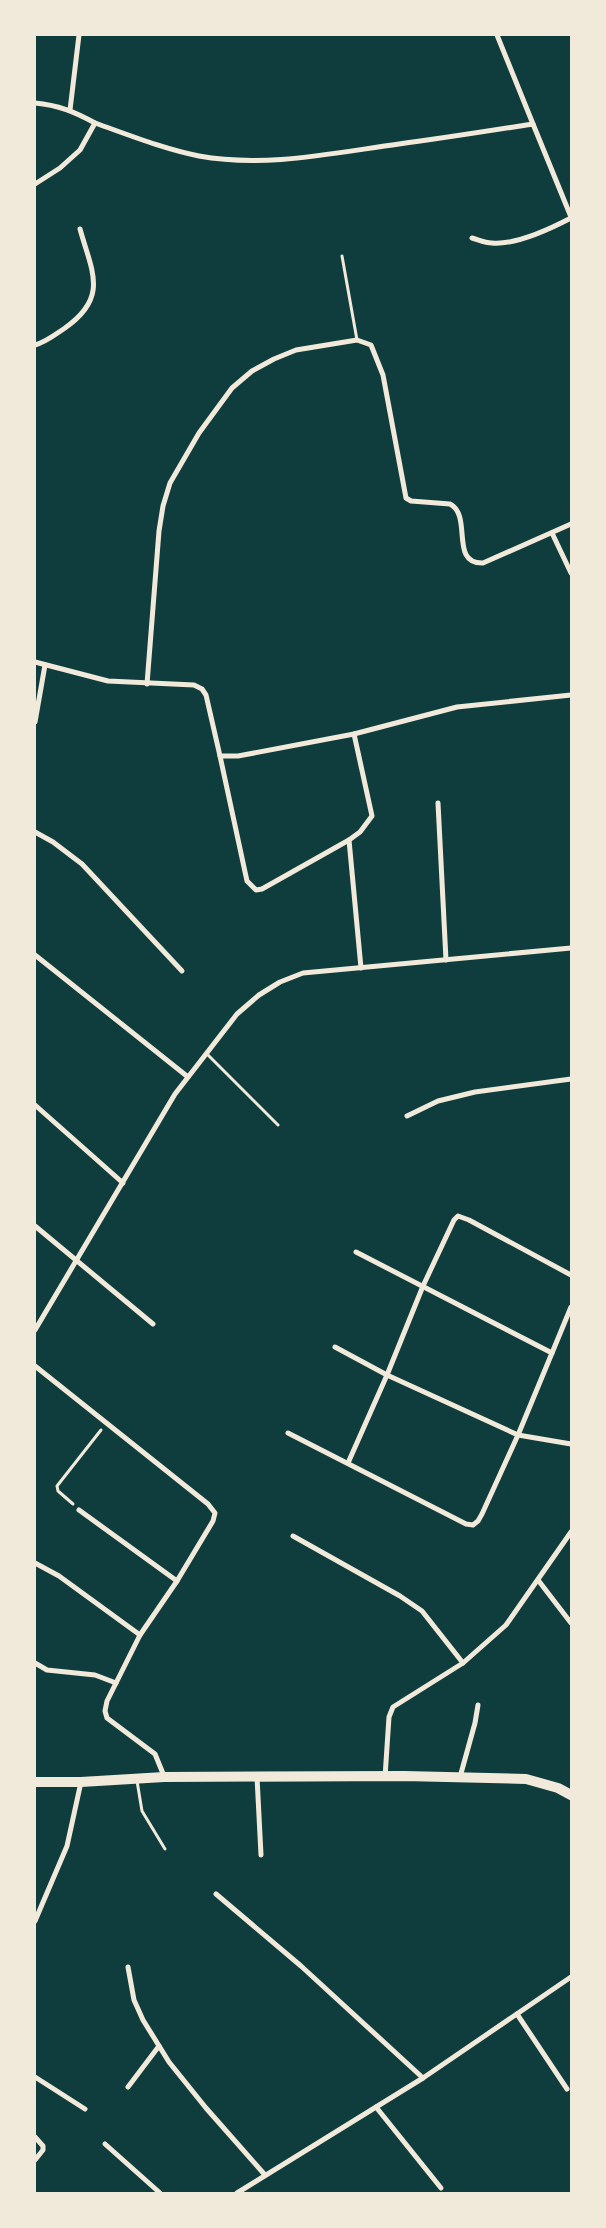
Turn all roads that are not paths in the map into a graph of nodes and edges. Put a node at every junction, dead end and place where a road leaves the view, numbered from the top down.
1 (79, 35) edge
2 (497, 35) edge
3 (35, 103) edge
4 (70, 110) junction
5 (95, 123) junction
6 (533, 124) junction
7 (35, 184) edge
8 (571, 218) edge
9 (80, 229) dead end
10 (472, 238) dead end
11 (342, 256) dead end
12 (357, 340) junction
13 (35, 345) edge
14 (571, 524) edge
15 (552, 533) junction
16 (571, 573) edge
17 (35, 662) edge
18 (45, 665) junction
19 (147, 684) junction
20 (571, 696) edge
21 (35, 722) edge
22 (354, 734) junction
23 (220, 756) junction
24 (438, 803) dead end
25 (35, 832) edge
26 (349, 840) junction
27 (571, 948) edge
28 (35, 955) edge
29 (446, 960) junction
30 (361, 968) junction
31 (182, 971) dead end
32 (207, 1054) junction
33 (188, 1077) junction
34 (571, 1079) edge
35 (35, 1105) edge
36 (407, 1116) dead end
37 (278, 1125) dead end
38 (123, 1183) junction
39 (35, 1226) edge
40 (356, 1252) dead end
41 (76, 1261) junction
42 (571, 1275) edge
43 (423, 1286) junction
44 (571, 1307) edge
45 (153, 1324) dead end
46 (35, 1330) edge
47 (335, 1347) dead end
48 (552, 1353) junction
49 (35, 1366) edge
50 (387, 1375) junction
51 (288, 1433) dead end
52 (518, 1435) junction
53 (571, 1444) edge
54 (348, 1463) junction
55 (79, 1510) road end
56 (571, 1532) edge
57 (293, 1536) dead end
58 (35, 1563) edge
59 (538, 1580) junction
60 (176, 1582) junction
61 (571, 1623) edge
62 (140, 1634) junction
63 (463, 1662) junction
64 (35, 1663) edge
65 (116, 1683) junction
66 (478, 1705) dead end
67 (164, 1777) junction
68 (258, 1777) junction
69 (385, 1777) junction
70 (460, 1777) junction
71 (136, 1778) junction
72 (35, 1782) edge
73 (81, 1782) junction
74 (571, 1795) edge
75 (165, 1849) dead end
76 (261, 1855) dead end
77 (216, 1894) dead end
78 (35, 1921) edge
79 (128, 1967) dead end
80 (571, 1977) edge
81 (517, 2014) junction
82 (160, 2046) junction
83 (35, 2077) edge
84 (424, 2078) junction
85 (128, 2087) dead end
86 (567, 2089) dead end
87 (376, 2107) junction
88 (85, 2109) dead end
89 (35, 2137) edge
90 (106, 2144) dead end
91 (35, 2160) edge
92 (265, 2175) junction
93 (441, 2188) dead end
94 (160, 2193) edge
95 (237, 2193) edge

1 - 4 street
2 - 6 street
3 - 4 street
4 - 5 street
5 - 6 street
5 - 7 street
6 - 8 street
8 - 10 street
9 - 13 street
11 - 12 lane
12 - 15 street
12 - 19 street
14 - 15 street
15 - 16 street
17 - 18 street
18 - 19 street
18 - 21 street
19 - 23 street
20 - 22 street
22 - 23 street
22 - 26 street
23 - 26 street
24 - 29 street
25 - 31 street
26 - 30 street
27 - 29 street
28 - 33 street
29 - 30 street
30 - 32 street
32 - 33 street
32 - 37 lane
33 - 38 street
34 - 36 street
35 - 38 street
38 - 41 street
39 - 41 street
40 - 43 street
41 - 45 street
41 - 46 street
42 - 43 street
43 - 48 street
43 - 50 street
44 - 48 street
47 - 50 street
48 - 52 street
49 - 60 street
50 - 52 street
50 - 54 street
51 - 54 street
52 - 53 street
52 - 54 street
55 - 60 street
56 - 59 street
57 - 63 street
58 - 62 street
59 - 61 street
59 - 63 street
60 - 62 street
62 - 65 street
63 - 69 street
64 - 65 street
65 - 67 street
66 - 70 street
67 - 68 main road
67 - 71 main road
68 - 69 main road
68 - 76 street
69 - 70 main road
70 - 74 main road
71 - 73 main road
71 - 75 lane
72 - 73 main road
73 - 78 street
77 - 84 street
79 - 82 street
80 - 81 street
81 - 84 street
81 - 86 street
82 - 85 street
82 - 92 street
83 - 88 street
84 - 87 street
87 - 92 street
87 - 93 street
89 - 91 street
90 - 94 street
92 - 95 street

